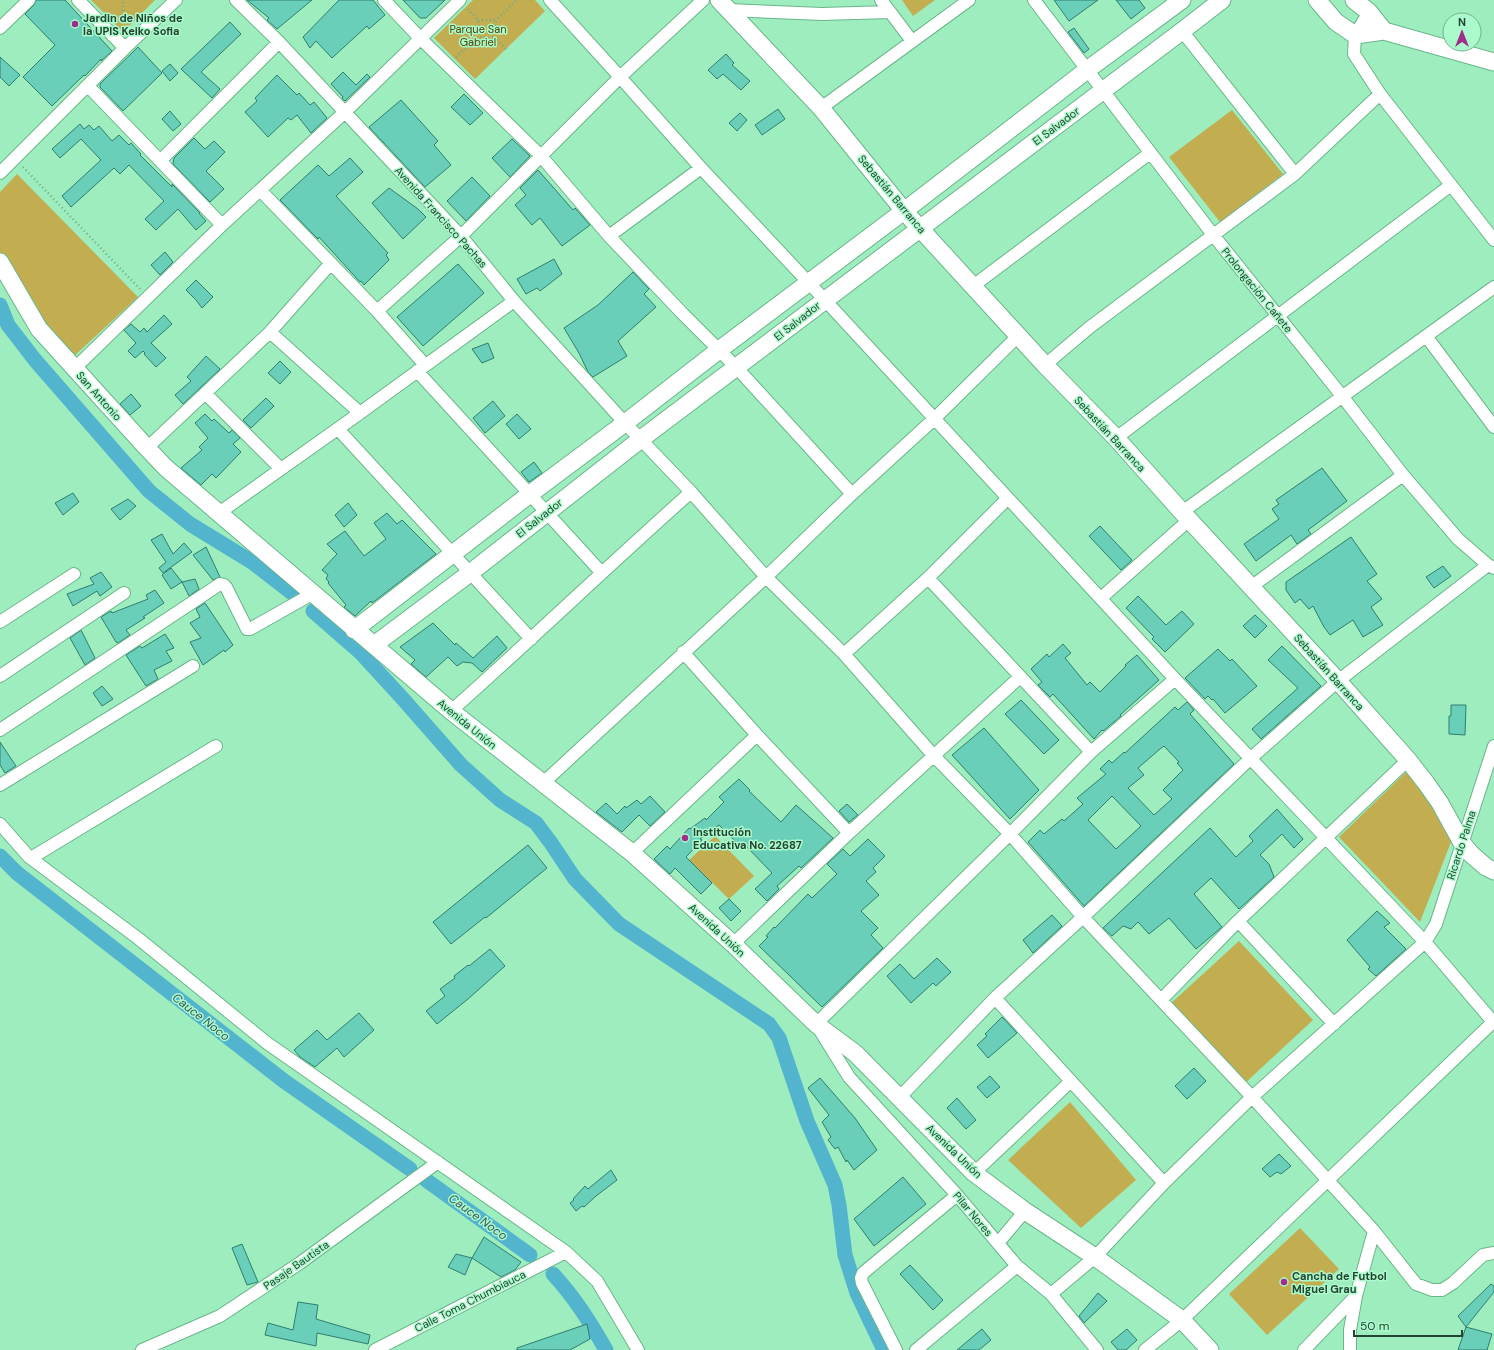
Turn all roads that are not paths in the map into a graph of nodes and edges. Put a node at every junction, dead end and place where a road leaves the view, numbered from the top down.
1 (29, 0) edge
2 (78, 0) edge
3 (176, 0) edge
4 (236, 0) edge
5 (384, 0) edge
6 (550, 0) edge
7 (703, 0) edge
8 (881, 0) edge
9 (970, 0) edge
10 (1034, 0) edge
11 (1182, 0) edge
12 (1222, 0) edge
13 (1316, 0) edge
14 (1354, 0) edge
15 (463, 3) edge
16 (724, 5) edge
17 (1372, 6) edge
18 (890, 12) junction
19 (0, 28) edge
20 (1182, 31) junction
21 (1384, 31) junction
22 (1355, 35) junction
23 (421, 39) junction
24 (912, 41) junction
25 (280, 42) junction
26 (125, 48) junction
27 (1494, 62) edge
28 (1087, 70) junction
29 (620, 77) junction
30 (88, 86) junction
31 (1103, 91) junction
32 (1380, 94) junction
33 (821, 108) junction
34 (345, 112) junction
35 (1150, 153) junction
36 (542, 156) junction
37 (160, 161) junction
38 (701, 168) junction
39 (0, 173) edge
40 (1295, 174) junction
41 (1452, 185) junction
42 (261, 191) junction
43 (904, 211) junction
44 (222, 225) junction
45 (920, 228) junction
46 (461, 236) junction
47 (609, 236) junction
48 (1214, 236) junction
49 (1494, 240) edge
50 (0, 262) edge
51 (331, 263) junction
52 (808, 282) junction
53 (973, 286) junction
54 (1494, 287) edge
55 (824, 299) junction
56 (514, 301) junction
57 (377, 311) junction
58 (1278, 315) junction
59 (270, 332) junction
60 (1018, 336) junction
61 (1426, 336) junction
62 (719, 350) junction
63 (1045, 365) junction
64 (736, 367) junction
65 (75, 368) junction
66 (421, 368) junction
67 (206, 394) junction
68 (1342, 396) junction
69 (360, 413) junction
70 (934, 419) junction
71 (625, 423) junction
72 (1494, 427) edge
73 (338, 429) junction
74 (1116, 438) junction
75 (641, 439) junction
76 (147, 448) junction
77 (281, 469) junction
78 (1403, 475) junction
79 (691, 492) junction
80 (530, 494) junction
81 (852, 494) junction
82 (1008, 498) junction
83 (546, 512) junction
84 (219, 513) junction
85 (1185, 516) junction
86 (453, 553) junction
87 (1491, 566) edge
88 (601, 572) junction
89 (470, 573) junction
90 (74, 574) dead end
91 (766, 576) junction
92 (928, 578) junction
93 (1251, 587) junction
94 (124, 593) dead end
95 (312, 594) junction
96 (1101, 598) junction
97 (0, 622) edge
98 (354, 630) junction
99 (531, 639) junction
100 (374, 646) junction
101 (684, 652) junction
102 (844, 654) junction
103 (193, 666) dead end
104 (0, 676) edge
105 (1020, 677) junction
106 (1175, 679) junction
107 (1338, 681) junction
108 (451, 711) junction
109 (0, 730) edge
110 (756, 735) junction
111 (216, 746) dead end
112 (1494, 746) edge
113 (1091, 752) junction
114 (934, 756) junction
115 (1251, 758) junction
116 (1408, 760) junction
117 (542, 784) junction
118 (0, 785) edge
119 (0, 824) edge
120 (849, 833) junction
121 (1010, 834) junction
122 (1325, 837) junction
123 (1462, 843) junction
124 (632, 853) junction
125 (31, 858) junction
126 (1494, 871) edge
127 (1084, 917) junction
128 (1238, 921) junction
129 (1425, 942) junction
130 (733, 944) junction
131 (995, 998) junction
132 (1162, 999) junction
133 (1493, 1022) edge
134 (816, 1024) junction
135 (1334, 1024) junction
136 (1071, 1080) junction
137 (1252, 1096) junction
138 (900, 1098) junction
139 (438, 1162) junction
140 (974, 1173) junction
141 (1328, 1181) junction
142 (1164, 1183) junction
143 (957, 1195) junction
144 (1025, 1210) junction
145 (1374, 1231) junction
146 (998, 1243) junction
147 (566, 1252) junction
148 (1494, 1253) edge
149 (1095, 1257) junction
150 (1017, 1266) junction
151 (1050, 1294) junction
152 (1356, 1296) junction
153 (1182, 1320) junction
154 (924, 1348) edge
155 (142, 1350) edge
156 (375, 1350) edge
157 (638, 1350) edge
158 (896, 1350) edge
159 (1097, 1350) edge
160 (1145, 1350) edge
161 (1210, 1350) edge
162 (1304, 1350) edge
163 (1350, 1350) edge

1 - 19 street
2 - 26 street
3 - 26 street
4 - 25 street, Avenida Francisco Pachas
5 - 23 street
6 - 29 street
7 - 29 street
8 - 18 street
9 - 24 street
10 - 28 street, Prolongación Cañete
11 - 28 street
12 - 20 street, El Salvador
13 - 22 street
14 - 17 street
15 - 23 street
16 - 18 street
16 - 33 street, Sebastián Barranca
17 - 21 street
17 - 22 street
18 - 24 street
20 - 31 street, El Salvador
20 - 40 street
21 - 22 street
21 - 27 street
22 - 32 street
23 - 34 street
23 - 36 street
24 - 33 street
25 - 34 street, Avenida Francisco Pachas
25 - 37 street
26 - 30 street
28 - 31 street, Prolongación Cañete
28 - 43 street
29 - 36 street
29 - 38 street
30 - 37 street
30 - 39 street
31 - 35 street, Prolongación Cañete
31 - 45 street, El Salvador
32 - 40 street
32 - 41 street
33 - 43 street, Sebastián Barranca
34 - 42 street
34 - 46 street, Avenida Francisco Pachas
35 - 48 street, Prolongación Cañete
35 - 53 street
36 - 46 street
36 - 47 street
37 - 44 street
38 - 47 street
38 - 52 street
40 - 48 street
41 - 49 street
41 - 58 street
42 - 44 street
42 - 51 street
43 - 45 street, Sebastián Barranca
43 - 52 street
44 - 65 street
45 - 53 street, Sebastián Barranca
45 - 55 street, El Salvador
46 - 56 street, Avenida Francisco Pachas
46 - 57 street
47 - 62 street
48 - 58 street, Prolongación Cañete
48 - 63 street
50 - 65 street, San Antonio
51 - 57 street
51 - 59 street
52 - 55 street
52 - 62 street
53 - 60 street, Sebastián Barranca
54 - 61 street
55 - 64 street, El Salvador
55 - 70 street
56 - 66 street
56 - 71 street, Avenida Francisco Pachas
57 - 66 street
58 - 68 street, Prolongación Cañete
58 - 74 street
59 - 67 street
59 - 69 street
60 - 63 street, Sebastián Barranca
60 - 70 street
61 - 68 street
61 - 72 street
62 - 64 street
62 - 71 street
63 - 74 street, Sebastián Barranca
64 - 75 street, El Salvador
64 - 81 street
65 - 76 street, San Antonio
66 - 69 street
66 - 80 street
67 - 76 street
67 - 77 street
68 - 78 street, Prolongación Cañete
68 - 85 street
69 - 73 street
70 - 81 street
70 - 82 street
71 - 75 street, Avenida Francisco Pachas
71 - 80 street
73 - 77 street
73 - 86 street
74 - 85 street, Sebastián Barranca
75 - 79 street, Avenida Francisco Pachas
75 - 83 street, El Salvador
76 - 84 street, San Antonio
77 - 84 street
78 - 87 street, Prolongación Cañete
78 - 93 street
79 - 88 street
79 - 91 street, Avenida Francisco Pachas
80 - 83 street
80 - 86 street
81 - 91 street
82 - 92 street
82 - 96 street
83 - 88 street
83 - 89 street, El Salvador
84 - 95 street, Avenida Unión
85 - 93 street, Sebastián Barranca
85 - 96 street
86 - 89 street
86 - 98 street
87 - 107 street
88 - 99 street
89 - 99 street
89 - 100 street, El Salvador
90 - 97 street
91 - 101 street
91 - 102 street, Avenida Francisco Pachas
92 - 102 street
92 - 105 street
93 - 107 street, Sebastián Barranca
94 - 104 street
95 - 98 street, Avenida Unión
95 - 109 street
96 - 106 street
98 - 100 street, Avenida Unión
99 - 108 street
100 - 108 street, Avenida Unión
101 - 110 street
101 - 117 street
102 - 114 street, Avenida Francisco Pachas
103 - 118 street
105 - 113 street
105 - 114 street
106 - 113 street
106 - 115 street
107 - 115 street
107 - 116 street, Sebastián Barranca
108 - 117 street, Avenida Unión
110 - 120 street
110 - 124 street
111 - 125 street
112 - 123 street, Ricardo Palma
113 - 121 street
114 - 120 street
114 - 121 street, Avenida Francisco Pachas
115 - 122 street
115 - 127 street
116 - 122 street
116 - 123 street, Sebastián Barranca
117 - 124 street, Avenida Unión
119 - 125 street
120 - 130 street
121 - 127 street, Avenida Francisco Pachas
121 - 134 street
122 - 128 street
122 - 129 street
123 - 126 street, Sebastián Barranca
123 - 129 street, Ricardo Palma
124 - 130 street, Avenida Unión
125 - 139 street
127 - 131 street
127 - 132 street, Avenida Francisco Pachas
128 - 132 street
128 - 135 street
129 - 133 street
129 - 135 street, Ricardo Palma
130 - 134 street, Avenida Unión
131 - 136 street
131 - 138 street
132 - 137 street, Avenida Francisco Pachas
133 - 141 street
134 - 138 street, Avenida Unión
134 - 143 street, Pilar Nores
135 - 137 street, Ricardo Palma
136 - 140 street
136 - 142 street
137 - 141 street, Avenida Francisco Pachas
137 - 142 street, Ricardo Palma
138 - 140 street, Avenida Unión
139 - 147 street
139 - 155 street, Pasaje Bautista
140 - 144 street, Avenida Unión
141 - 145 street, Avenida Francisco Pachas
141 - 153 street
142 - 149 street, Ricardo Palma
143 - 146 street, Pilar Nores
143 - 158 street
144 - 146 street
144 - 149 street, Avenida Unión
145 - 148 street, Avenida Francisco Pachas
145 - 152 street
146 - 150 street, Pilar Nores
147 - 156 street, Calle Toma Chumbiauca
147 - 157 street
149 - 151 street, Ricardo Palma
149 - 153 street, Avenida Unión
150 - 151 street, Pilar Nores
150 - 154 street
151 - 159 street, Pilar Nores
152 - 162 street
152 - 163 street
153 - 160 street
153 - 161 street, Avenida Unión

